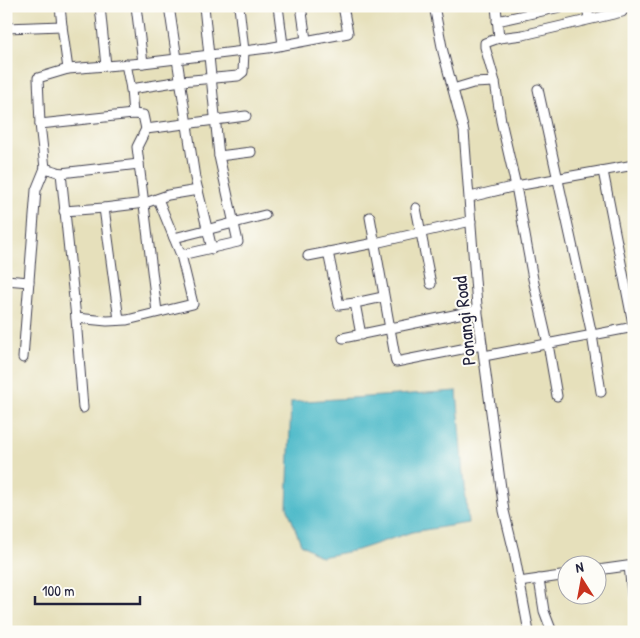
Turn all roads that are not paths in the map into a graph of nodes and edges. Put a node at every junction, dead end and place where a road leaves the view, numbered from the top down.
1 (60, 6) edge
2 (100, 6) edge
3 (136, 6) edge
4 (169, 6) edge
5 (204, 6) edge
6 (239, 6) edge
7 (278, 6) edge
8 (301, 6) edge
9 (343, 6) edge
10 (434, 6) edge
11 (496, 6) edge
12 (565, 6) edge
13 (587, 6) edge
14 (622, 12) dead end
15 (590, 19) junction
16 (497, 21) junction
17 (62, 26) junction
18 (6, 28) edge
19 (499, 38) junction
20 (306, 40) junction
21 (283, 45) junction
22 (244, 51) junction
23 (210, 56) junction
24 (178, 58) junction
25 (143, 63) junction
26 (126, 64) junction
27 (106, 66) junction
28 (68, 69) junction
29 (211, 78) junction
30 (181, 81) junction
31 (495, 82) junction
32 (130, 89) junction
33 (453, 89) junction
34 (538, 89) dead end
35 (133, 114) junction
36 (246, 116) dead end
37 (216, 120) junction
38 (187, 123) junction
39 (40, 124) junction
40 (146, 130) junction
41 (251, 152) dead end
42 (219, 156) junction
43 (139, 164) junction
44 (634, 165) edge
45 (45, 168) junction
46 (603, 171) junction
47 (61, 173) junction
48 (559, 179) junction
49 (516, 186) junction
50 (198, 190) junction
51 (470, 197) junction
52 (158, 199) junction
53 (145, 203) junction
54 (104, 208) junction
55 (416, 208) dead end
56 (64, 211) junction
57 (265, 214) dead end
58 (370, 217) dead end
59 (233, 222) junction
60 (471, 222) junction
61 (207, 228) junction
62 (421, 233) junction
63 (174, 238) junction
64 (375, 244) junction
65 (212, 249) junction
66 (328, 252) junction
67 (181, 255) junction
68 (308, 256) dead end
69 (6, 280) edge
70 (29, 282) junction
71 (431, 284) dead end
72 (383, 297) junction
73 (355, 303) junction
74 (478, 310) junction
75 (157, 312) junction
76 (76, 318) junction
77 (119, 320) junction
78 (634, 327) edge
79 (390, 328) junction
80 (361, 335) junction
81 (592, 335) junction
82 (343, 338) dead end
83 (548, 344) junction
84 (482, 345) junction
85 (484, 356) junction
86 (22, 358) dead end
87 (601, 392) dead end
88 (557, 396) dead end
89 (83, 408) dead end
90 (632, 566) edge
91 (608, 569) edge
92 (558, 576) edge
93 (539, 579) junction
94 (520, 582) junction
95 (634, 612) edge
96 (529, 632) edge
97 (552, 632) edge

1 - 17 street
2 - 27 street
3 - 25 street
4 - 24 street
5 - 23 street
6 - 22 street
7 - 21 street
8 - 20 street
9 - 20 street
10 - 33 street, Ponangi Road
11 - 16 street
12 - 16 street
13 - 15 street
14 - 15 street
15 - 19 street
16 - 19 street
17 - 18 street
17 - 28 street
19 - 31 street
20 - 21 street
21 - 22 street
22 - 23 street
22 - 29 street
23 - 24 street
23 - 29 street
24 - 25 street
24 - 30 street
25 - 26 street
26 - 27 street
26 - 32 street
27 - 28 street
28 - 39 street
29 - 30 street
29 - 37 street
30 - 32 street
30 - 38 street
31 - 33 street
31 - 49 street
32 - 35 street
33 - 51 street, Ponangi Road
34 - 48 street
35 - 39 street
35 - 40 street
36 - 37 street
37 - 38 street
37 - 42 street
38 - 40 street
38 - 50 street
39 - 45 street
40 - 43 street
41 - 42 street
42 - 59 street
43 - 47 street
43 - 53 street
44 - 46 street
45 - 47 street
45 - 70 street
46 - 48 street
46 - 78 street
47 - 56 street
48 - 49 street
48 - 81 street
49 - 51 street
49 - 83 street
50 - 52 street
50 - 61 street
51 - 60 street, Ponangi Road
52 - 53 street
52 - 63 street
53 - 54 street
53 - 75 street
54 - 56 street
54 - 77 street
55 - 62 street
56 - 76 street
57 - 59 street
58 - 64 street
59 - 61 street
59 - 65 street
60 - 62 street
60 - 74 street, Ponangi Road
61 - 63 street
61 - 65 street
62 - 64 street
62 - 71 street
63 - 67 street
64 - 66 street
64 - 72 street
65 - 67 street
66 - 68 street
66 - 73 street
67 - 75 street
69 - 70 street
70 - 86 street
72 - 73 street
72 - 79 street
73 - 80 street
74 - 79 street
74 - 84 street, Ponangi Road
75 - 77 street
76 - 77 street
76 - 89 street
78 - 81 street
79 - 80 street
79 - 84 street
80 - 82 street
81 - 83 street
81 - 87 street
83 - 85 street
83 - 88 street
84 - 85 street, Ponangi Road
85 - 94 street, Ponangi Road
90 - 91 street
90 - 95 street
92 - 93 street
93 - 94 street
93 - 97 street
94 - 96 street, Ponangi Road

